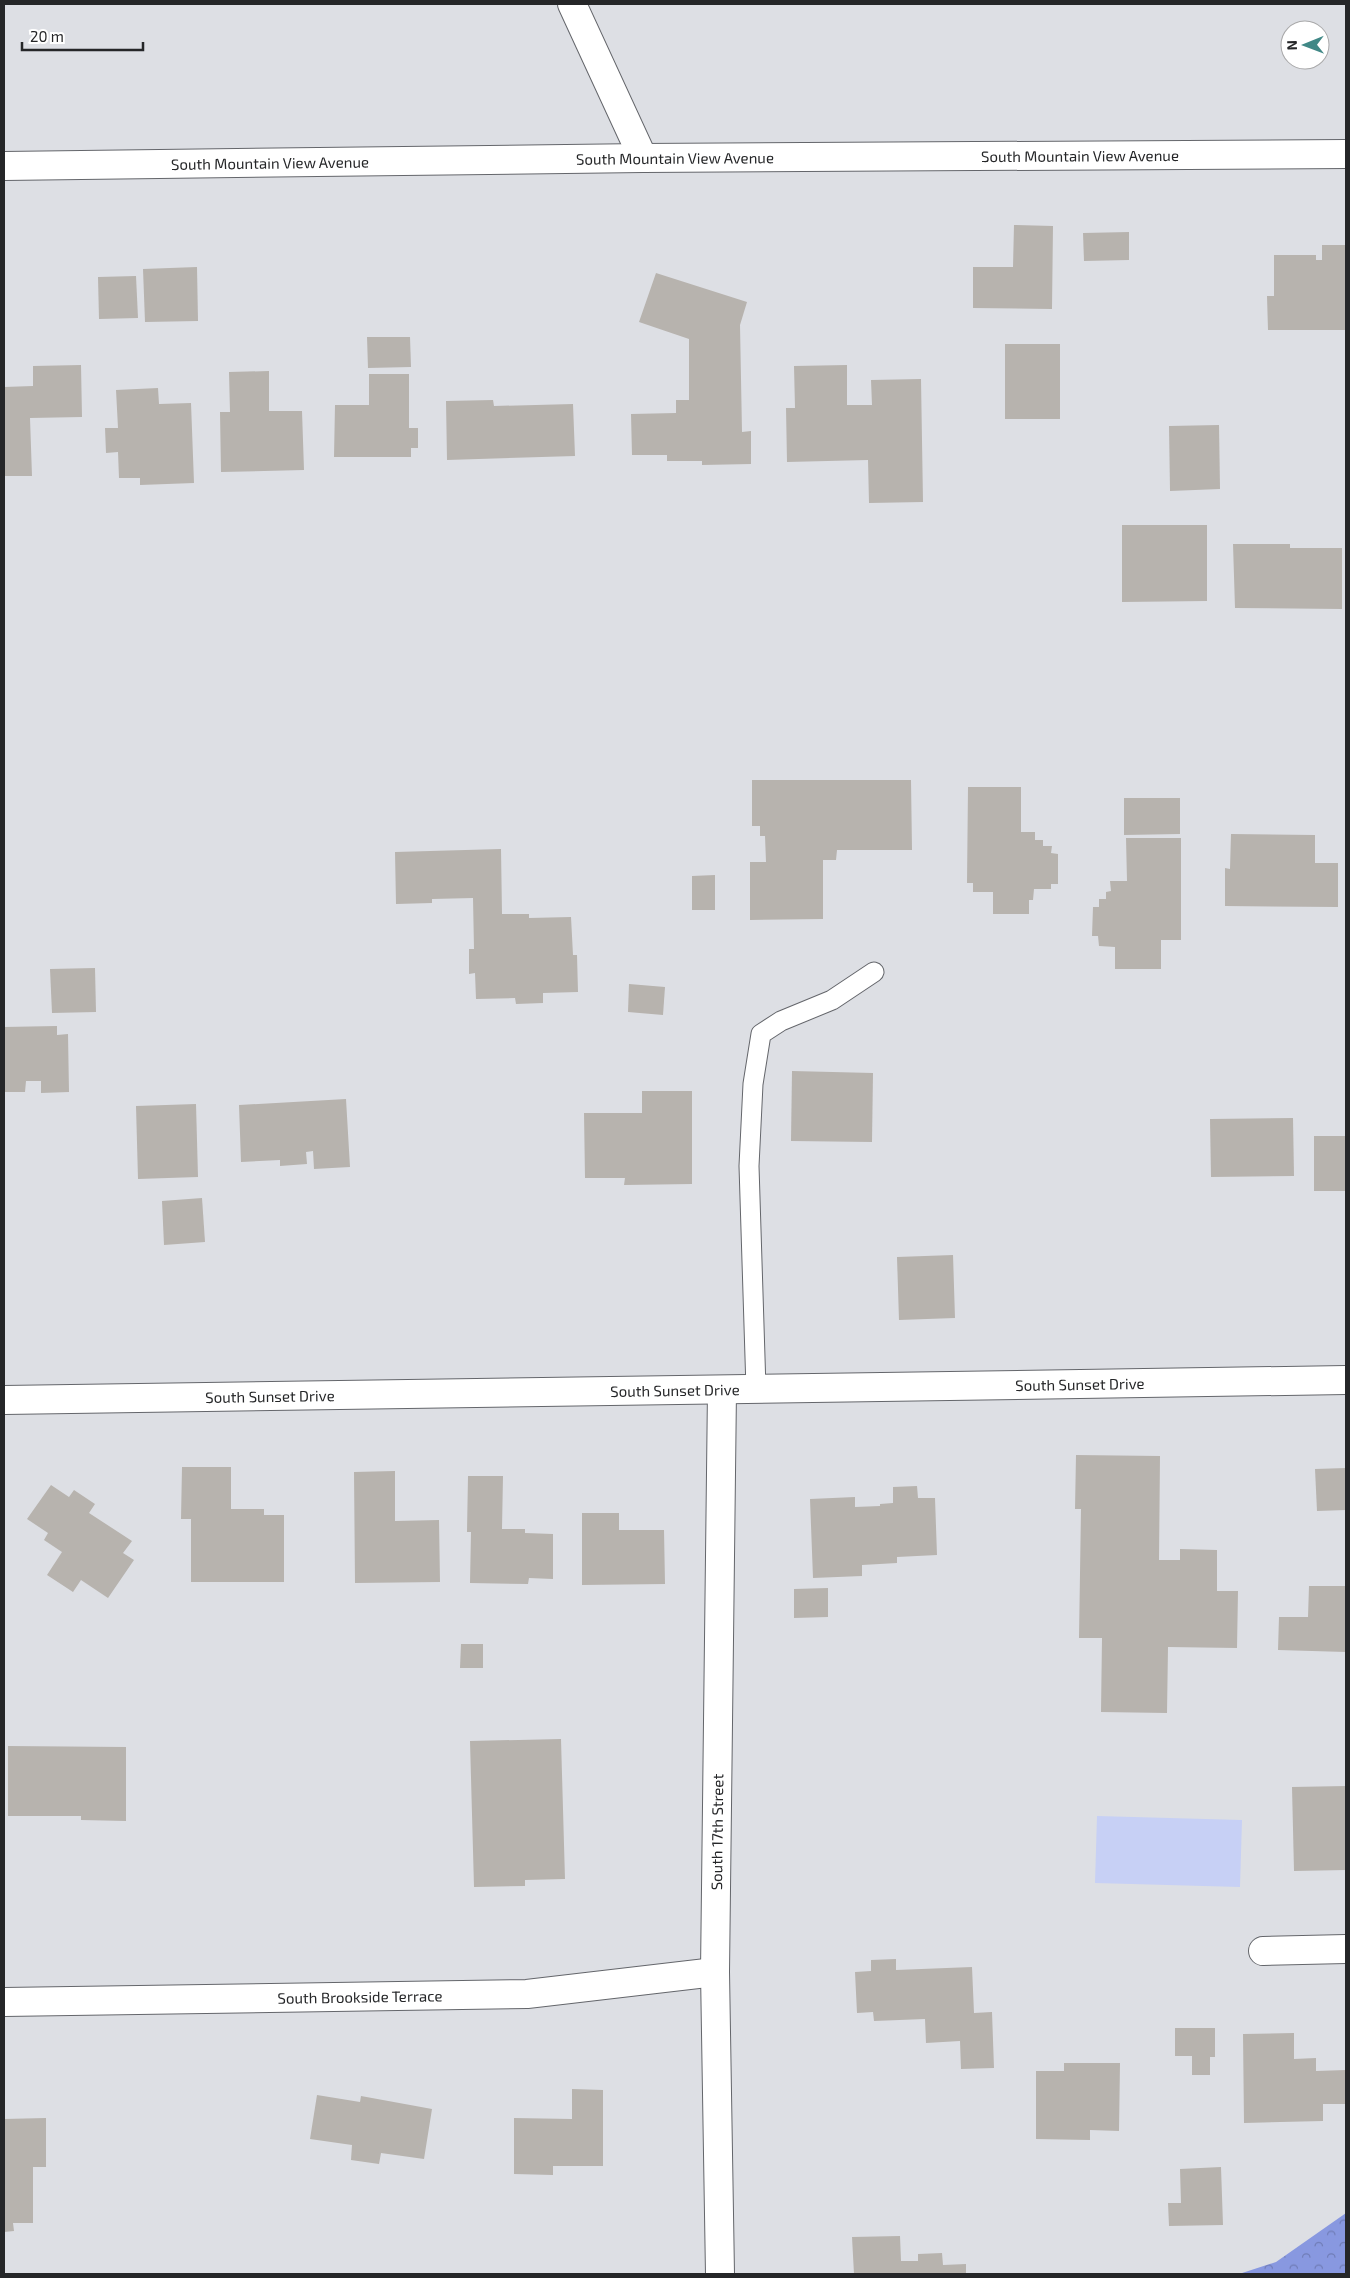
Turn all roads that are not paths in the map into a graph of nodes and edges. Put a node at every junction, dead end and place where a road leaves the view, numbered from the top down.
1 (572, 4) edge
2 (1346, 154) edge
3 (643, 158) junction
4 (4, 166) edge
5 (874, 972) dead end
6 (1346, 1380) edge
7 (756, 1389) junction
8 (722, 1390) junction
9 (4, 1400) edge
10 (1346, 1950) edge
11 (1263, 1951) dead end
12 (715, 1972) junction
13 (4, 2002) edge
14 (720, 2274) edge

1 - 3 street
2 - 3 street, South Mountain View Avenue
3 - 4 street, South Mountain View Avenue
5 - 7 lane
6 - 7 street, South Sunset Drive
7 - 8 street, South Sunset Drive
8 - 9 street, South Sunset Drive
8 - 12 street, South 17th Street
10 - 11 street
12 - 13 street, South Brookside Terrace
12 - 14 street, South 17th Street

